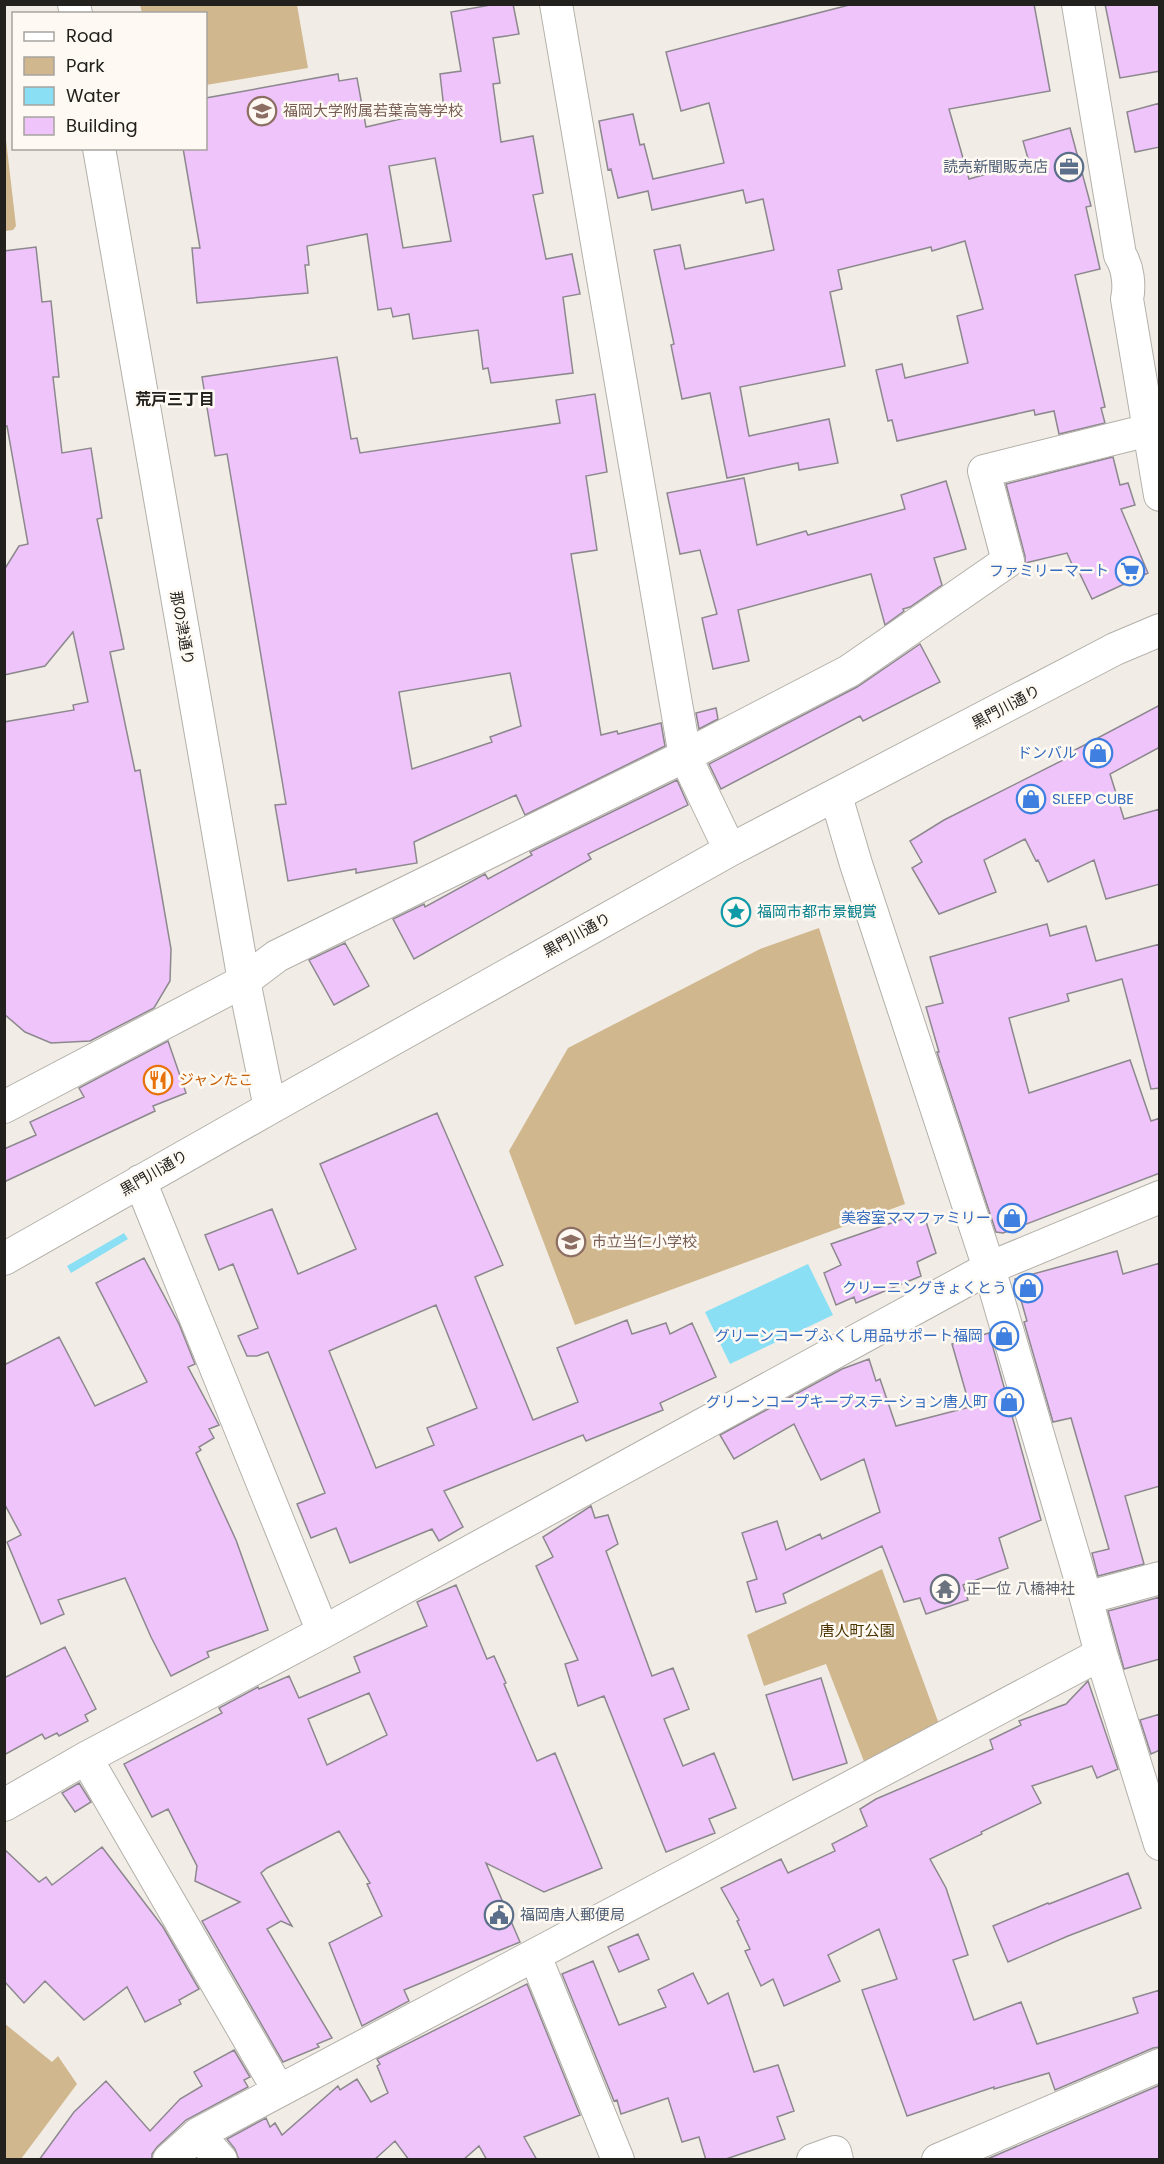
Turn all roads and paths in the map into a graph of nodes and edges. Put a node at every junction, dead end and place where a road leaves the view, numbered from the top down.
1 (556, 4) edge
2 (1078, 4) edge
3 (99, 150) edge
4 (1149, 429) junction
5 (1160, 495) edge
6 (1160, 630) edge
7 (685, 756) junction
8 (836, 796) junction
9 (730, 850) junction
10 (244, 981) junction
11 (4, 1107) edge
12 (270, 1107) junction
13 (140, 1181) junction
14 (1160, 1197) edge
15 (4, 1259) edge
16 (989, 1268) junction
17 (1160, 1578) edge
18 (1086, 1598) junction
19 (323, 1632) junction
20 (1101, 1654) junction
21 (86, 1758) junction
22 (1148, 1769) edge
23 (4, 1805) edge
24 (1160, 1844) edge
25 (535, 1956) junction
26 (1160, 2066) edge
27 (279, 2091) junction
28 (198, 2134) junction
29 (169, 2160) edge
30 (221, 2160) edge
31 (618, 2160) edge
32 (813, 2160) edge
33 (837, 2160) edge
34 (938, 2160) edge

1 - 7 street
2 - 4 street
3 - 10 street, 那の津通り
4 - 5 street
4 - 7 street
6 - 8 street, 黒門川通り
7 - 9 street
7 - 10 street
8 - 9 street, 黒門川通り
8 - 16 street
9 - 12 street, 黒門川通り
10 - 11 street
10 - 12 street, 那の津通り
12 - 13 street, 黒門川通り
13 - 15 street, 黒門川通り
13 - 19 street
14 - 16 street
16 - 18 street
16 - 19 street
17 - 18 street
18 - 20 street
19 - 21 street
20 - 22 street
20 - 25 street
21 - 23 street
21 - 27 street
22 - 24 street
25 - 27 street
25 - 31 street
26 - 34 street
27 - 28 street
28 - 29 street
28 - 30 street
32 - 33 street

